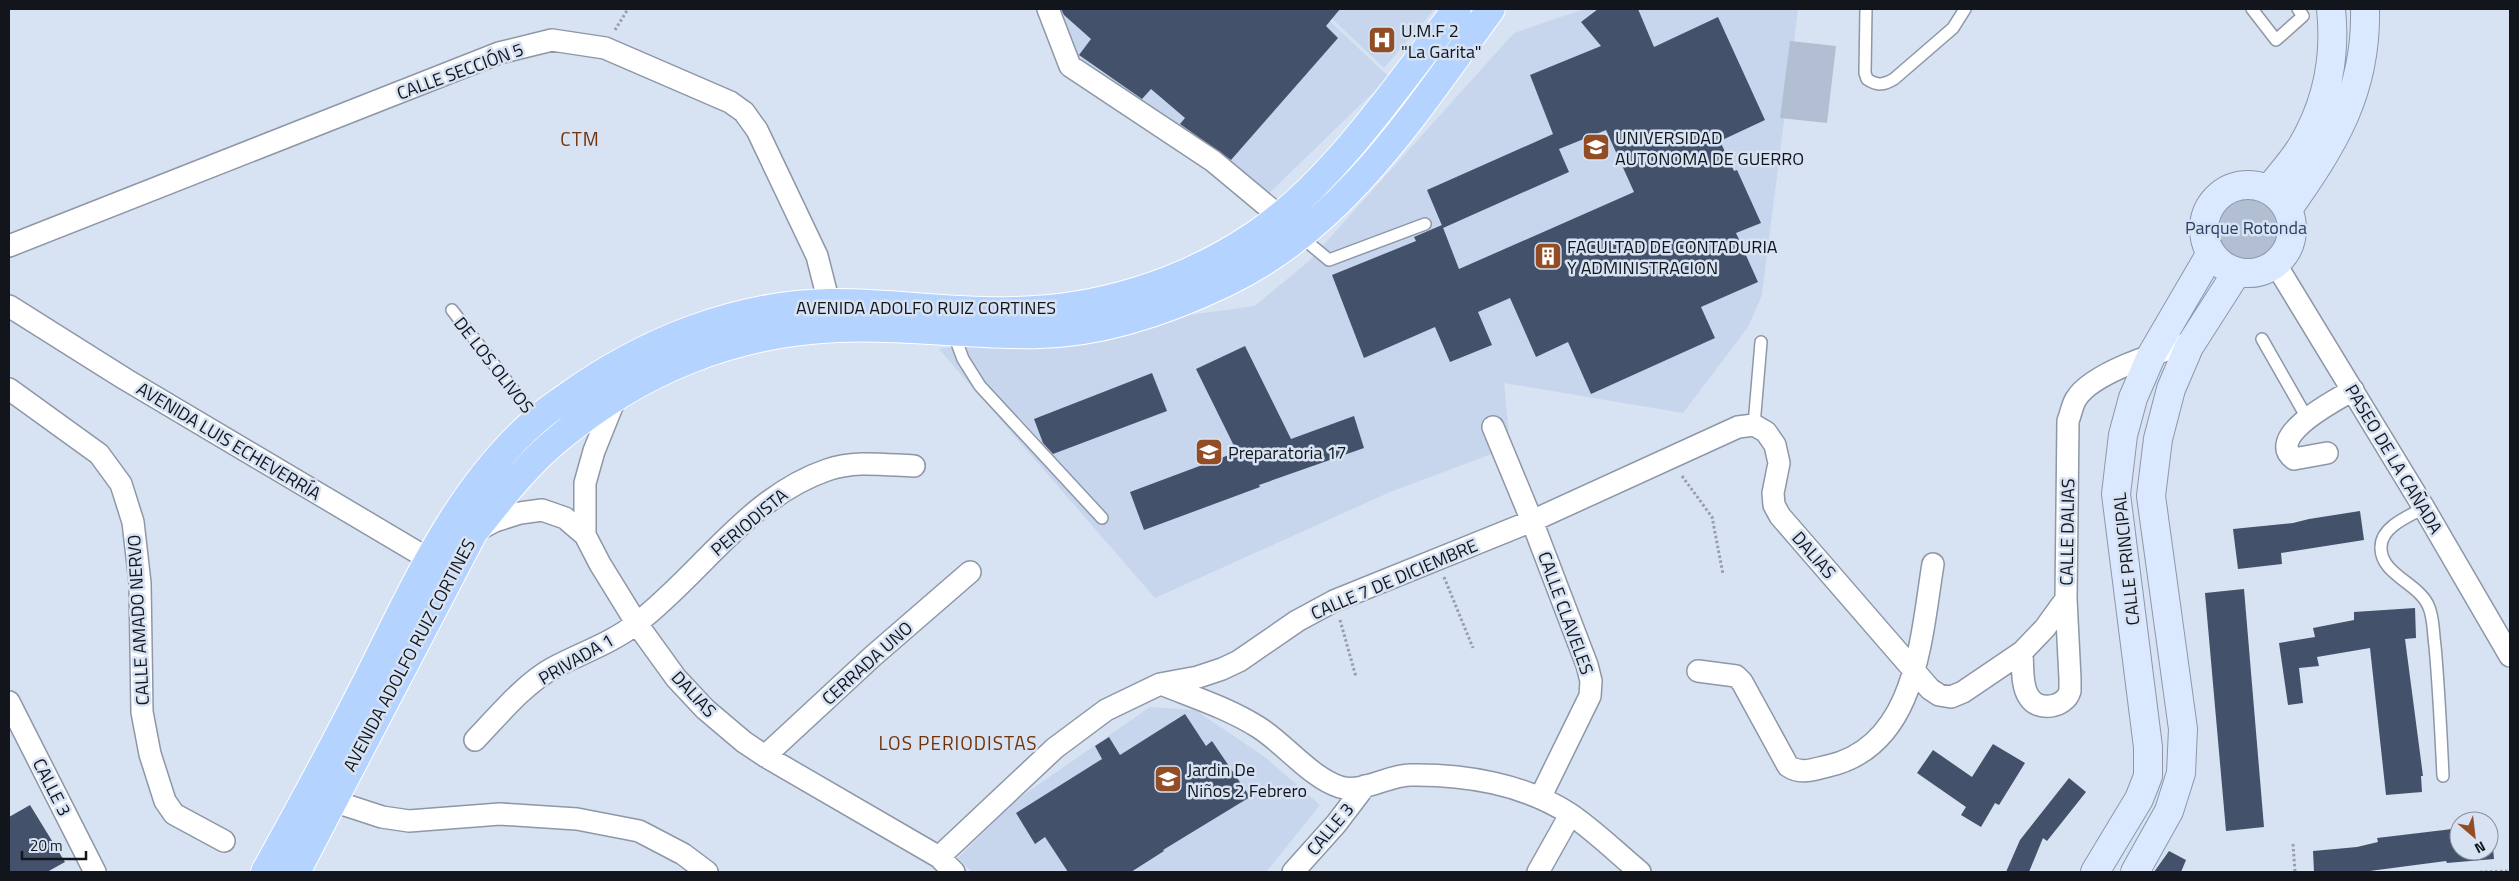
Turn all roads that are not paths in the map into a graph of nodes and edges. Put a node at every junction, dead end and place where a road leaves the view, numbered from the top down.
1 (1048, 9) edge
2 (1457, 9) edge
3 (1491, 9) edge
4 (1866, 9) edge
5 (1965, 9) edge
6 (2252, 9) edge
7 (2298, 9) edge
8 (2331, 9) edge
9 (2365, 9) edge
10 (2269, 189) junction
11 (2288, 209) junction
12 (1280, 216) junction
13 (1424, 224) dead end
14 (1300, 236) junction
15 (9, 246) edge
16 (2211, 253) junction
17 (2275, 263) junction
18 (2238, 272) junction
19 (829, 303) junction
20 (452, 310) dead end
21 (10, 312) edge
22 (952, 331) junction
23 (2262, 339) dead end
24 (1761, 342) dead end
25 (2192, 342) junction
26 (2152, 354) junction
27 (9, 389) edge
28 (2353, 390) junction
29 (617, 394) junction
30 (2307, 418) junction
31 (536, 419) junction
32 (1754, 425) junction
33 (1494, 427) dead end
34 (2327, 453) dead end
35 (914, 466) dead end
36 (2424, 508) junction
37 (1102, 518) dead end
38 (1532, 521) junction
39 (473, 533) junction
40 (585, 536) junction
41 (1933, 564) dead end
42 (439, 566) junction
43 (970, 572) dead end
44 (2066, 599) junction
45 (636, 624) junction
46 (2022, 652) junction
47 (2510, 656) edge
48 (1698, 671) dead end
49 (1914, 673) junction
50 (1160, 684) junction
51 (9, 702) edge
52 (475, 740) dead end
53 (765, 756) junction
54 (2444, 776) dead end
55 (1365, 786) junction
56 (1540, 798) junction
57 (334, 801) junction
58 (1570, 815) junction
59 (2116, 836) junction
60 (224, 841) dead end
61 (938, 857) junction
62 (2141, 861) edge
63 (95, 872) edge
64 (265, 872) edge
65 (296, 872) edge
66 (707, 872) edge
67 (954, 872) edge
68 (1293, 872) edge
69 (1538, 872) edge
70 (1640, 872) edge
71 (2095, 872) edge

1 - 12 street
2 - 12 main road, AVENIDA ADOLFO RUIZ CORTINES
3 - 14 main road, AVENIDA ADOLFO RUIZ CORTINES
4 - 5 lane
6 - 7 lane
8 - 10 street
9 - 11 street
10 - 11 street
10 - 16 street
11 - 17 street
12 - 14 street
12 - 19 main road, AVENIDA ADOLFO RUIZ CORTINES
13 - 14 lane
14 - 22 main road, AVENIDA ADOLFO RUIZ CORTINES
15 - 19 street, CALLE SECCIÓN 5
16 - 18 street
16 - 26 street, CALLE PRINCIPAL
17 - 18 street
17 - 28 street, PASEO DE LA CAÑADA
18 - 25 street, CALLE PRINCIPAL
19 - 31 main road, AVENIDA ADOLFO RUIZ CORTINES
20 - 31 lane, DE LOS OLIVOS
21 - 42 street, AVENIDA LUIS ECHEVERRÍA
22 - 29 main road, AVENIDA ADOLFO RUIZ CORTINES
22 - 37 lane
23 - 30 lane
24 - 32 lane
25 - 26 street, CALLE DALIAS
25 - 62 street, CALLE PRINCIPAL
26 - 44 street, CALLE DALIAS
26 - 59 street, CALLE PRINCIPAL
27 - 60 street, CALLE AMADO NERVO
28 - 30 street
28 - 36 street, PASEO DE LA CAÑADA
29 - 39 main road, AVENIDA ADOLFO RUIZ CORTINES
29 - 40 street
30 - 34 street
31 - 42 main road, AVENIDA ADOLFO RUIZ CORTINES
32 - 38 street, CALLE 7 DE DICIEMBRE
32 - 49 street, DALIAS
33 - 38 street, CALLE CLAVELES
35 - 45 street, PERIODISTA
36 - 47 street, PASEO DE LA CAÑADA
36 - 54 lane
38 - 50 street, CALLE 7 DE DICIEMBRE
38 - 56 street, CALLE CLAVELES
39 - 40 street, DALIAS
39 - 42 main road, AVENIDA ADOLFO RUIZ CORTINES
40 - 45 street, DALIAS
41 - 49 street
42 - 57 main road, AVENIDA ADOLFO RUIZ CORTINES
42 - 64 main road, AVENIDA ADOLFO RUIZ CORTINES
43 - 53 street, CERRADA UNO
44 - 46 street, CALLE DALIAS
44 - 46 street
45 - 52 street, PRIVADA 1
45 - 53 street, DALIAS
46 - 49 street, CALLE DALIAS
48 - 49 street
50 - 55 street
50 - 61 street, CALLE 7 DE DICIEMBRE
51 - 63 street, CALLE 3
53 - 61 street, DALIAS
55 - 56 street
55 - 68 street, CALLE 3
56 - 58 street
57 - 65 main road, AVENIDA ADOLFO RUIZ CORTINES
57 - 66 street
58 - 69 street
58 - 70 street
59 - 62 street
59 - 71 street, CALLE PRINCIPAL
61 - 67 street, DALIAS

